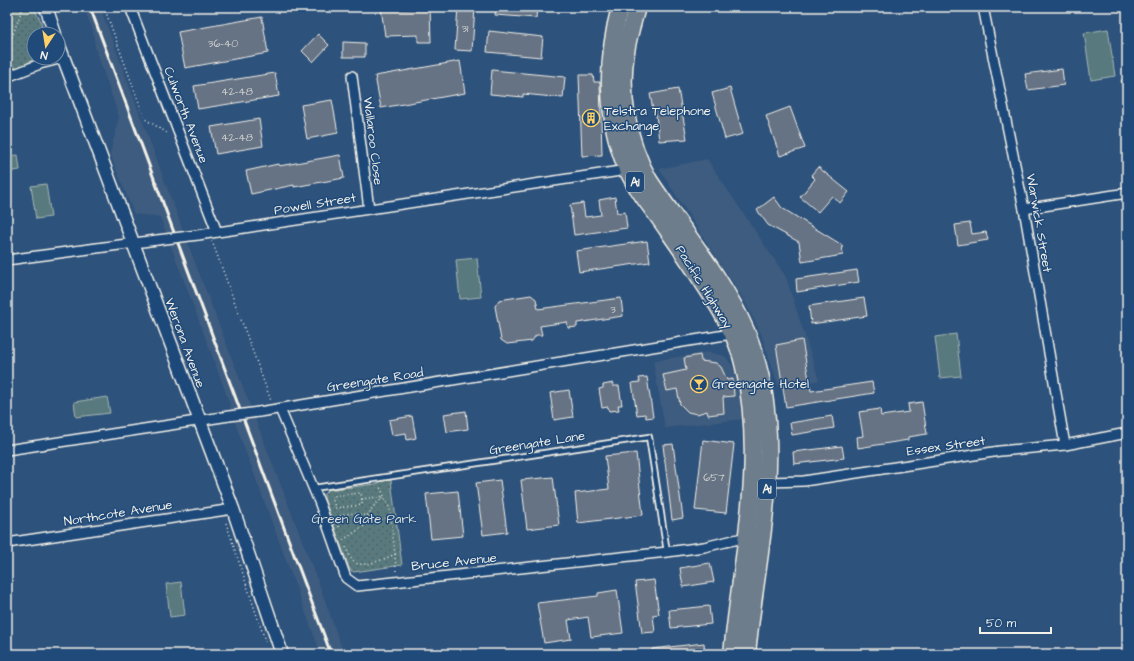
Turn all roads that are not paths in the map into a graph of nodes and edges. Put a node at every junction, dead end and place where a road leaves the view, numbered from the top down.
1 (46, 7) edge
2 (130, 7) edge
3 (620, 7) edge
4 (637, 7) edge
5 (983, 7) edge
6 (52, 26) edge
7 (35, 66) edge
8 (66, 66) edge
9 (352, 76) dead end
10 (7, 77) edge
11 (627, 170) junction
12 (1127, 193) edge
13 (1024, 208) junction
14 (369, 209) junction
15 (217, 232) junction
16 (132, 243) junction
17 (7, 260) edge
18 (739, 332) junction
19 (280, 408) junction
20 (199, 420) junction
21 (1127, 433) edge
22 (1065, 445) junction
23 (7, 450) edge
24 (768, 482) junction
25 (314, 488) junction
26 (233, 509) junction
27 (747, 536) junction
28 (7, 543) edge
29 (667, 552) junction
30 (282, 654) edge
31 (732, 654) edge
32 (747, 654) edge

1 - 6 street
2 - 15 street, Culworth Avenue
3 - 11 highway, Pacific Highway / A1
4 - 18 highway, Pacific Highway / A1
5 - 13 street, Warwick Street
7 - 10 street
8 - 16 street, Werona Avenue
9 - 14 street, Wallaroo Close
11 - 14 street, Powell Street
11 - 18 highway, Pacific Highway / A1
12 - 13 street
13 - 22 street, Warwick Street
14 - 15 street, Powell Street
15 - 16 street, Powell Street, bridge
16 - 17 street, Powell Street
16 - 20 street, Werona Avenue
18 - 19 street, Greengate Road
18 - 24 highway, Pacific Highway / A1
18 - 27 highway, Pacific Highway / A1
19 - 20 street, Greengate Road, bridge
19 - 25 street, Bruce Avenue
20 - 23 street, Greengate Road
20 - 26 street, Werona Avenue
21 - 22 street, Essex Street
22 - 24 street, Essex Street
24 - 32 highway, Pacific Highway / A1
25 - 29 street, Bruce Avenue
25 - 29 lane, Greengate Lane
26 - 28 street, Northcote Avenue
26 - 30 street, Werona Avenue
27 - 29 street, Bruce Avenue
27 - 31 highway, Pacific Highway / A1

